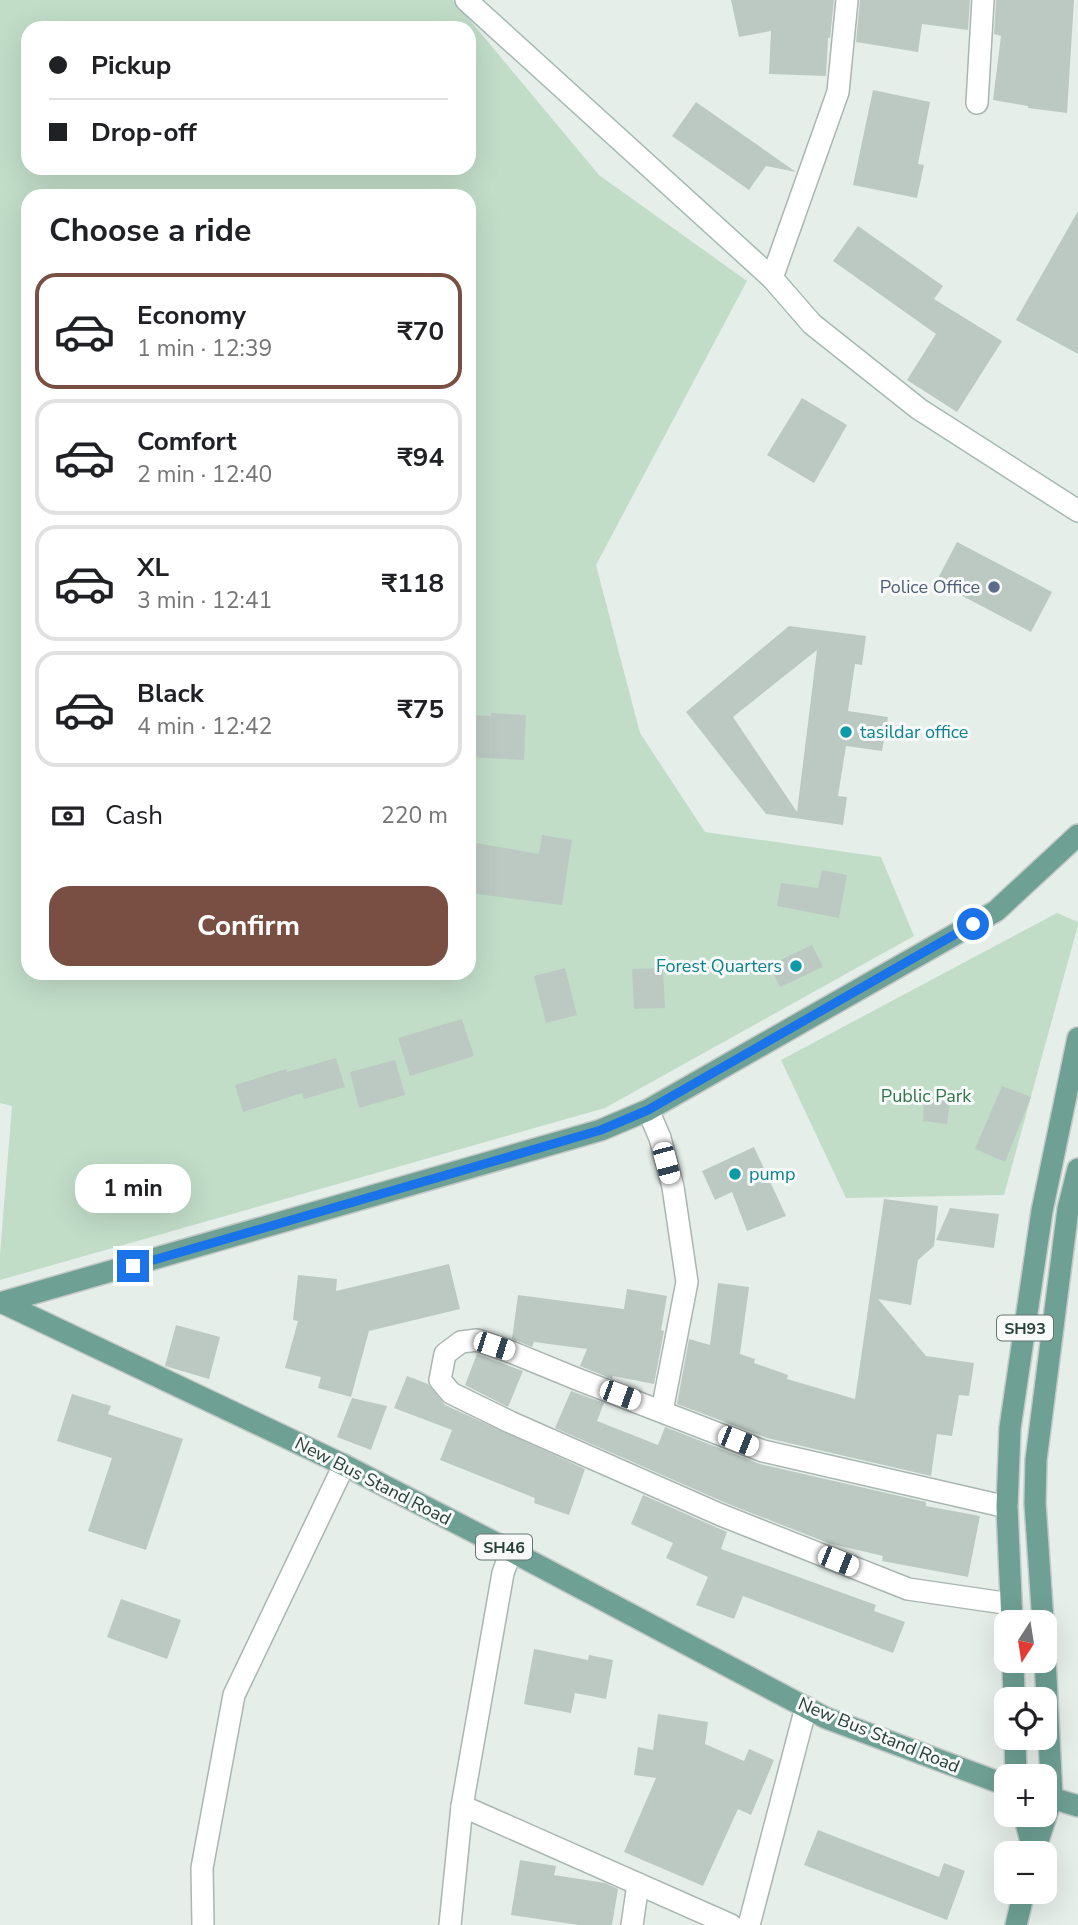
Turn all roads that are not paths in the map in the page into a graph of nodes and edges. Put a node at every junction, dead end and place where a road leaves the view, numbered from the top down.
1 (467, 0) edge
2 (847, 0) edge
3 (983, 0) edge
4 (976, 103) dead end
5 (772, 278) junction
6 (1078, 511) edge
7 (1078, 835) edge
8 (1078, 1038) edge
9 (648, 1110) junction
10 (1078, 1169) edge
11 (1, 1303) edge
12 (662, 1411) junction
13 (344, 1465) junction
14 (1007, 1507) junction
15 (511, 1550) junction
16 (998, 1610) edge
17 (1011, 1610) edge
18 (1042, 1610) edge
19 (1045, 1673) edge
20 (806, 1707) junction
21 (1048, 1764) edge
22 (994, 1781) edge
23 (1057, 1799) edge
24 (462, 1806) junction
25 (1078, 1806) edge
26 (638, 1884) junction
27 (1021, 1904) edge
28 (202, 1925) edge
29 (450, 1925) edge
30 (632, 1925) edge
31 (731, 1925) edge
32 (749, 1925) edge
33 (1016, 1925) edge

1 - 5 street
2 - 5 street
3 - 4 street
5 - 6 street
7 - 9 main road
8 - 14 main road, SH93
9 - 11 main road
9 - 12 street
10 - 18 main road, SH93
11 - 13 main road, New Bus Stand Road / SH46
12 - 14 street
12 - 16 street
13 - 15 main road, New Bus Stand Road / SH46
13 - 28 street
14 - 17 main road, SH93
15 - 20 main road, New Bus Stand Road / SH46
15 - 24 street
19 - 21 main road
20 - 22 main road, New Bus Stand Road / SH46
20 - 32 street
23 - 25 main road
24 - 26 street
24 - 29 street
26 - 30 street
26 - 31 street
27 - 33 main road

